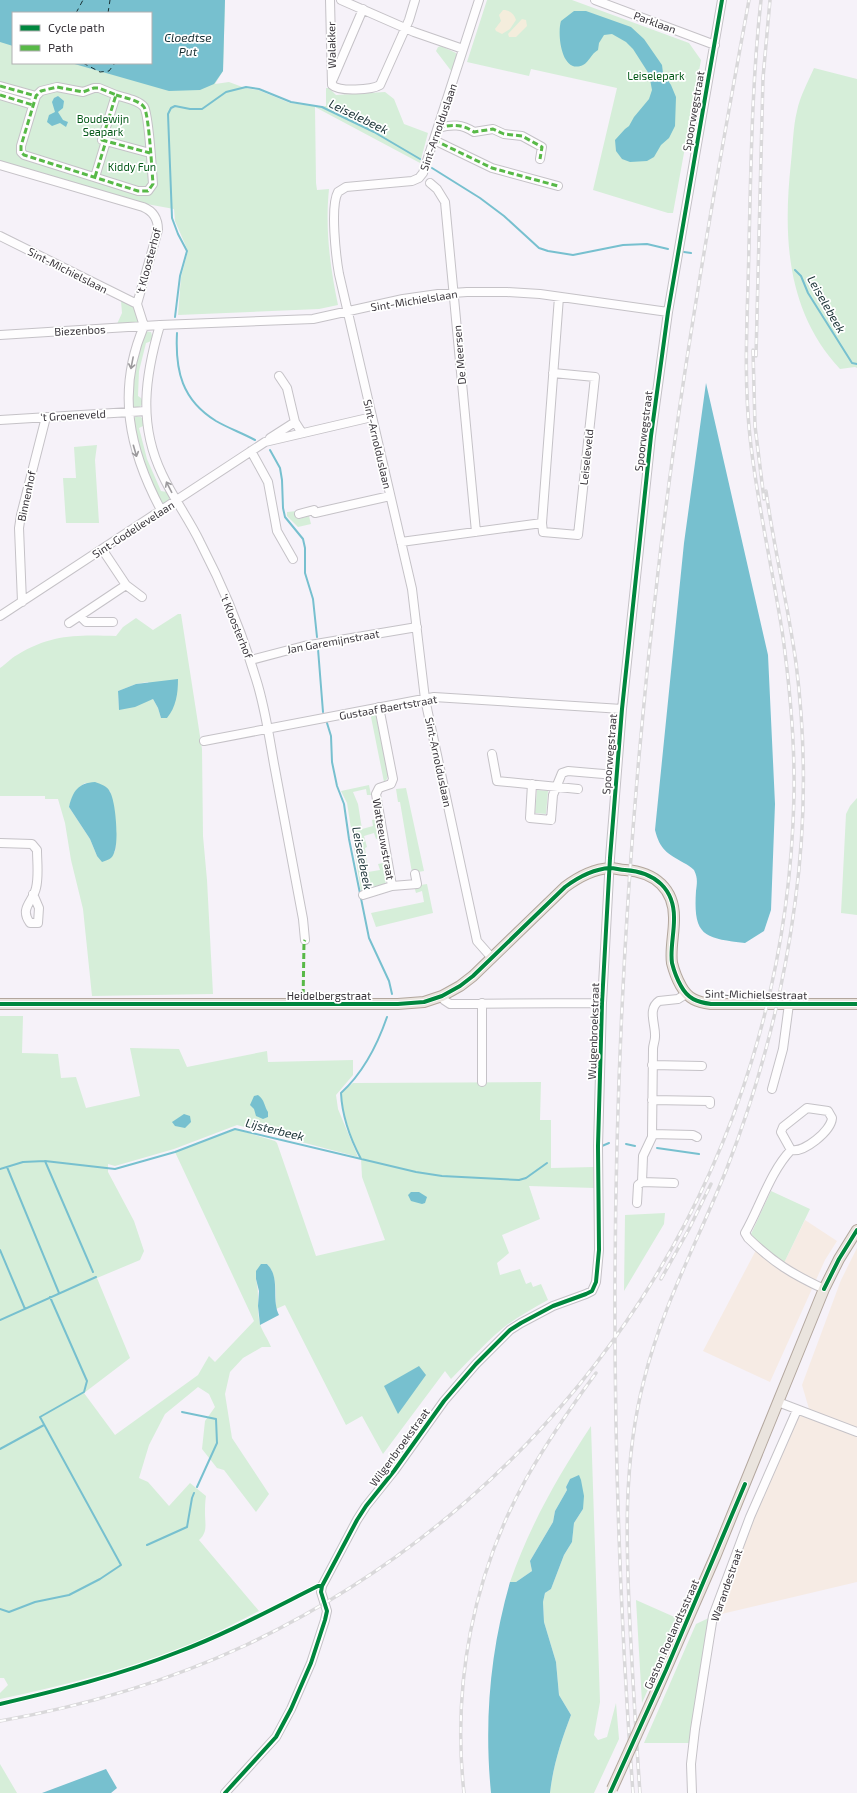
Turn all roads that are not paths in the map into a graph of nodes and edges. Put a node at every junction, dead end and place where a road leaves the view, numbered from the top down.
1 (330, 0) edge
2 (341, 0) edge
3 (415, 0) edge
4 (479, 0) edge
5 (595, 0) edge
6 (722, 0) edge
7 (363, 9) junction
8 (404, 28) junction
9 (714, 44) junction
10 (463, 50) junction
11 (332, 81) junction
12 (0, 86) edge
13 (0, 95) edge
14 (116, 95) junction
15 (36, 96) junction
16 (33, 105) junction
17 (438, 128) junction
18 (434, 140) junction
19 (106, 142) junction
20 (150, 153) junction
21 (540, 159) dead end
22 (0, 165) edge
23 (95, 177) junction
24 (430, 183) dead end
25 (558, 186) dead end
26 (0, 236) edge
27 (453, 293) junction
28 (559, 297) junction
29 (137, 304) junction
30 (347, 312) junction
31 (668, 312) junction
32 (160, 325) junction
33 (144, 326) junction
34 (0, 335) edge
35 (553, 374) junction
36 (279, 376) dead end
37 (146, 411) junction
38 (129, 412) junction
39 (46, 417) junction
40 (372, 417) junction
41 (0, 420) edge
42 (295, 422) junction
43 (302, 433) junction
44 (265, 442) junction
45 (251, 451) junction
46 (390, 496) junction
47 (176, 501) junction
48 (161, 510) junction
49 (299, 514) dead end
50 (542, 523) junction
51 (476, 532) junction
52 (401, 542) junction
53 (102, 549) junction
54 (293, 559) dead end
55 (126, 585) junction
56 (142, 597) dead end
57 (22, 602) junction
58 (0, 616) edge
59 (80, 616) junction
60 (113, 622) dead end
61 (69, 623) dead end
62 (417, 627) junction
63 (251, 660) junction
64 (425, 699) junction
65 (379, 707) junction
66 (622, 709) junction
67 (268, 728) junction
68 (204, 740) dead end
69 (492, 754) dead end
70 (616, 776) junction
71 (532, 784) junction
72 (557, 787) junction
73 (578, 789) dead end
74 (0, 844) edge
75 (609, 868) junction
76 (415, 874) dead end
77 (392, 886) junction
78 (33, 894) dead end
79 (363, 895) dead end
80 (305, 940) dead end
81 (492, 958) junction
82 (686, 994) junction
83 (442, 996) junction
84 (482, 1003) junction
85 (602, 1003) junction
86 (0, 1004) edge
87 (789, 1004) junction
88 (857, 1004) edge
89 (652, 1065) junction
90 (702, 1066) dead end
91 (482, 1082) dead end
92 (772, 1089) dead end
93 (652, 1100) junction
94 (710, 1104) dead end
95 (652, 1134) junction
96 (697, 1138) dead end
97 (598, 1146) joint
98 (791, 1150) junction
99 (642, 1182) junction
100 (674, 1183) dead end
101 (637, 1203) dead end
102 (857, 1230) edge
103 (824, 1289) junction
104 (778, 1402) junction
105 (797, 1410) junction
106 (857, 1432) edge
107 (611, 1791) edge
108 (225, 1793) edge
109 (692, 1793) edge

1 - 11 street, Walakker
2 - 7 street
3 - 8 street
4 - 10 street, Sint-Arnolduslaan
5 - 9 street, Parklaan
6 - 9 street, Spoorwegstraat
7 - 8 street
7 - 11 street
8 - 10 street
8 - 11 street, Walakker
9 - 31 street, Spoorwegstraat
10 - 17 street, Sint-Arnolduslaan
12 - 15 street
13 - 16 street
14 - 15 street
14 - 19 street
14 - 20 street
15 - 16 street
16 - 23 street
17 - 18 street, Sint-Arnolduslaan
17 - 21 street
18 - 25 street
18 - 30 street, Sint-Arnolduslaan
19 - 20 street
19 - 23 street
20 - 23 street
22 - 29 street, 't Kloosterhof
24 - 27 street, De Meersen
26 - 29 street, Sint-Michielslaan
27 - 28 street, Sint-Michielslaan
27 - 30 street, Sint-Michielslaan
27 - 51 street, De Meersen
28 - 31 street, Sint-Michielslaan
28 - 35 street
29 - 33 street, 't Kloosterhof
30 - 32 street, Sint-Michielslaan
30 - 40 street, Sint-Arnolduslaan
31 - 66 street, Spoorwegstraat
32 - 33 street, Biezenbos
32 - 37 street, 't Kloosterhof
33 - 34 street, Biezenbos
33 -> 38 street
35 - 50 street
35 - 50 street, Leiseleveld
36 - 42 street
37 - 38 street, 't Groeneveld
47 -> 37 street, 't Kloosterhof
38 - 39 street, 't Groeneveld
38 -> 48 street
39 - 41 street, 't Groeneveld
39 - 57 street, Binnenhof
40 - 43 street, Sint-Godelievelaan
40 - 46 street, Sint-Arnolduslaan
42 - 43 street
42 - 44 street, Sint-Godelievelaan
43 - 44 street, Sint-Godelievelaan
44 - 45 street, Sint-Godelievelaan
45 - 47 street, Sint-Godelievelaan
45 - 54 street
46 - 49 street
46 - 52 street, Sint-Arnolduslaan
47 - 48 street, Sint-Godelievelaan
47 - 63 street, 't Kloosterhof
48 - 53 street, Sint-Godelievelaan
50 - 51 street
51 - 52 street
52 - 62 street, Sint-Arnolduslaan
53 - 55 street
53 - 57 street, Sint-Godelievelaan
55 - 56 street
55 - 59 street
57 - 58 street, Sint-Godelievelaan
59 - 60 street
59 - 61 street
62 - 63 street, Jan Garemijnstraat
62 - 64 street, Sint-Arnolduslaan
63 - 67 street, 't Kloosterhof
64 - 65 street, Gustaaf Baertstraat
64 - 66 street, Gustaaf Baertstraat
64 - 81 street, Sint-Arnolduslaan
65 - 67 street, Gustaaf Baertstraat
65 - 77 street, Watteeuwstraat
66 - 70 street, Spoorwegstraat
67 - 68 street, Gustaaf Baertstraat
67 - 80 street, 't Kloosterhof
69 - 71 street
70 - 72 street
70 - 75 street, Spoorwegstraat
71 - 72 street
71 - 72 street
72 - 73 street
74 - 78 street
75 - 81 main road, Heidelbergstraat
75 - 82 main road
75 - 85 street, Wulgenbroekstraat
76 - 77 street, Watteeuwstraat
77 - 79 street, Watteeuwstraat
81 - 83 main road, Heidelbergstraat
82 - 87 main road, Sint-Michielsestraat
82 - 89 street
83 - 84 street
83 - 86 main road, Heidelbergstraat
84 - 85 street
84 - 91 street
85 - 97 street, Wulgenbroekstraat
87 - 88 main road, Sint-Michielsestraat
87 - 92 street, Sint-Michielsestraat
89 - 90 street
89 - 93 street
93 - 94 street
93 - 95 street
95 - 96 street
95 - 99 street
97 - 108 street, Wilgenbroekstraat
98 - 98 street
98 - 103 street
99 - 100 street
99 - 101 street
102 - 103 main road, Gaston Roelandtsstraat
103 - 104 main road, Gaston Roelandtsstraat
104 - 105 street
104 - 107 main road, Gaston Roelandtsstraat, bridge
105 - 106 street
105 - 109 street, Warandestraat

